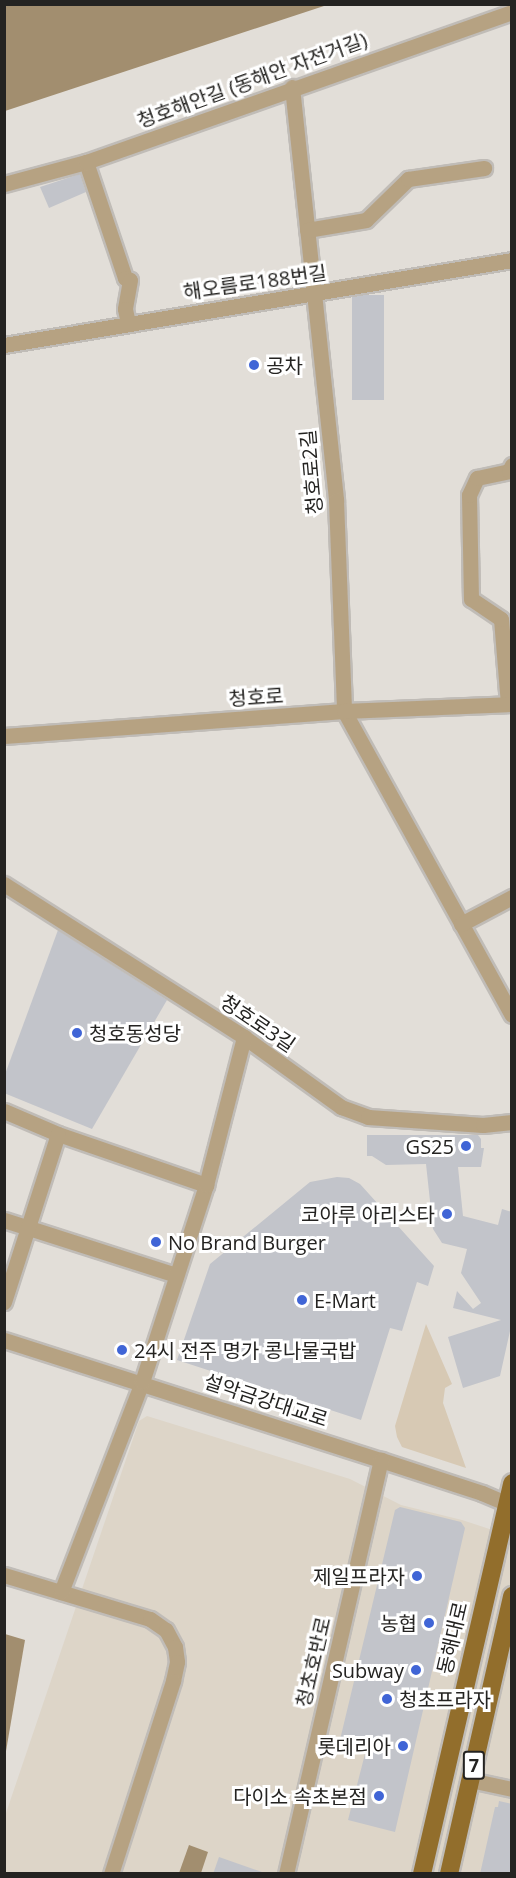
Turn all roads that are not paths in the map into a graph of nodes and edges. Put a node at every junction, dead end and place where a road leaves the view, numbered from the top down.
1 (512, 12) edge
2 (292, 87) junction
3 (86, 162) junction
4 (484, 168) dead end
5 (4, 184) edge
6 (307, 230) junction
7 (512, 260) edge
8 (314, 292) junction
9 (128, 323) junction
10 (4, 345) edge
11 (512, 465) edge
12 (510, 704) edge
13 (344, 711) junction
14 (4, 736) edge
15 (4, 884) edge
16 (512, 897) edge
17 (461, 924) junction
18 (512, 1015) edge
19 (244, 1037) junction
20 (4, 1111) edge
21 (512, 1122) edge
22 (58, 1134) junction
23 (206, 1185) junction
24 (4, 1220) edge
25 (28, 1227) junction
26 (176, 1275) junction
27 (4, 1302) edge
28 (4, 1340) edge
29 (142, 1382) junction
30 (381, 1460) junction
31 (512, 1482) edge
32 (509, 1505) edge
33 (4, 1575) edge
34 (61, 1592) junction
35 (512, 1596) edge
36 (470, 1780) junction
37 (512, 1789) edge
38 (111, 1874) edge
39 (286, 1874) edge
40 (422, 1874) edge
41 (449, 1874) edge

1 - 2 street, 청호해안길 (동해안 자전거길)
2 - 3 street, 청호해안길 (동해안 자전거길)
2 - 6 street, 청호로2길
3 - 5 street, 청호해안길 (동해안 자전거길)
3 - 9 street
4 - 6 street
6 - 8 street, 청호로2길
7 - 8 street, 해오름로188번길
8 - 9 street, 해오름로188번길
8 - 13 street, 청호로2길
9 - 10 street, 해오름로188번길
11 - 12 street
12 - 13 street, 청호로
13 - 14 street, 청호로
13 - 17 street
15 - 19 street, 청호로3길
16 - 17 street
17 - 18 street
19 - 21 street, 청호로3길
19 - 23 street
20 - 22 street
22 - 23 street
22 - 25 street
23 - 26 street
24 - 25 street
25 - 26 street
25 - 27 street
26 - 29 street
28 - 29 street, 설악금강대교로
29 - 30 street, 설악금강대교로
29 - 34 street
30 - 32 street, 설악금강대교로
30 - 39 street, 청초호반로
31 - 32 main road, 동해대로 / 7
32 - 40 main road, 동해대로 / 7
33 - 34 street
34 - 38 street
35 - 36 main road, 7
36 - 37 street
36 - 41 main road, 7

